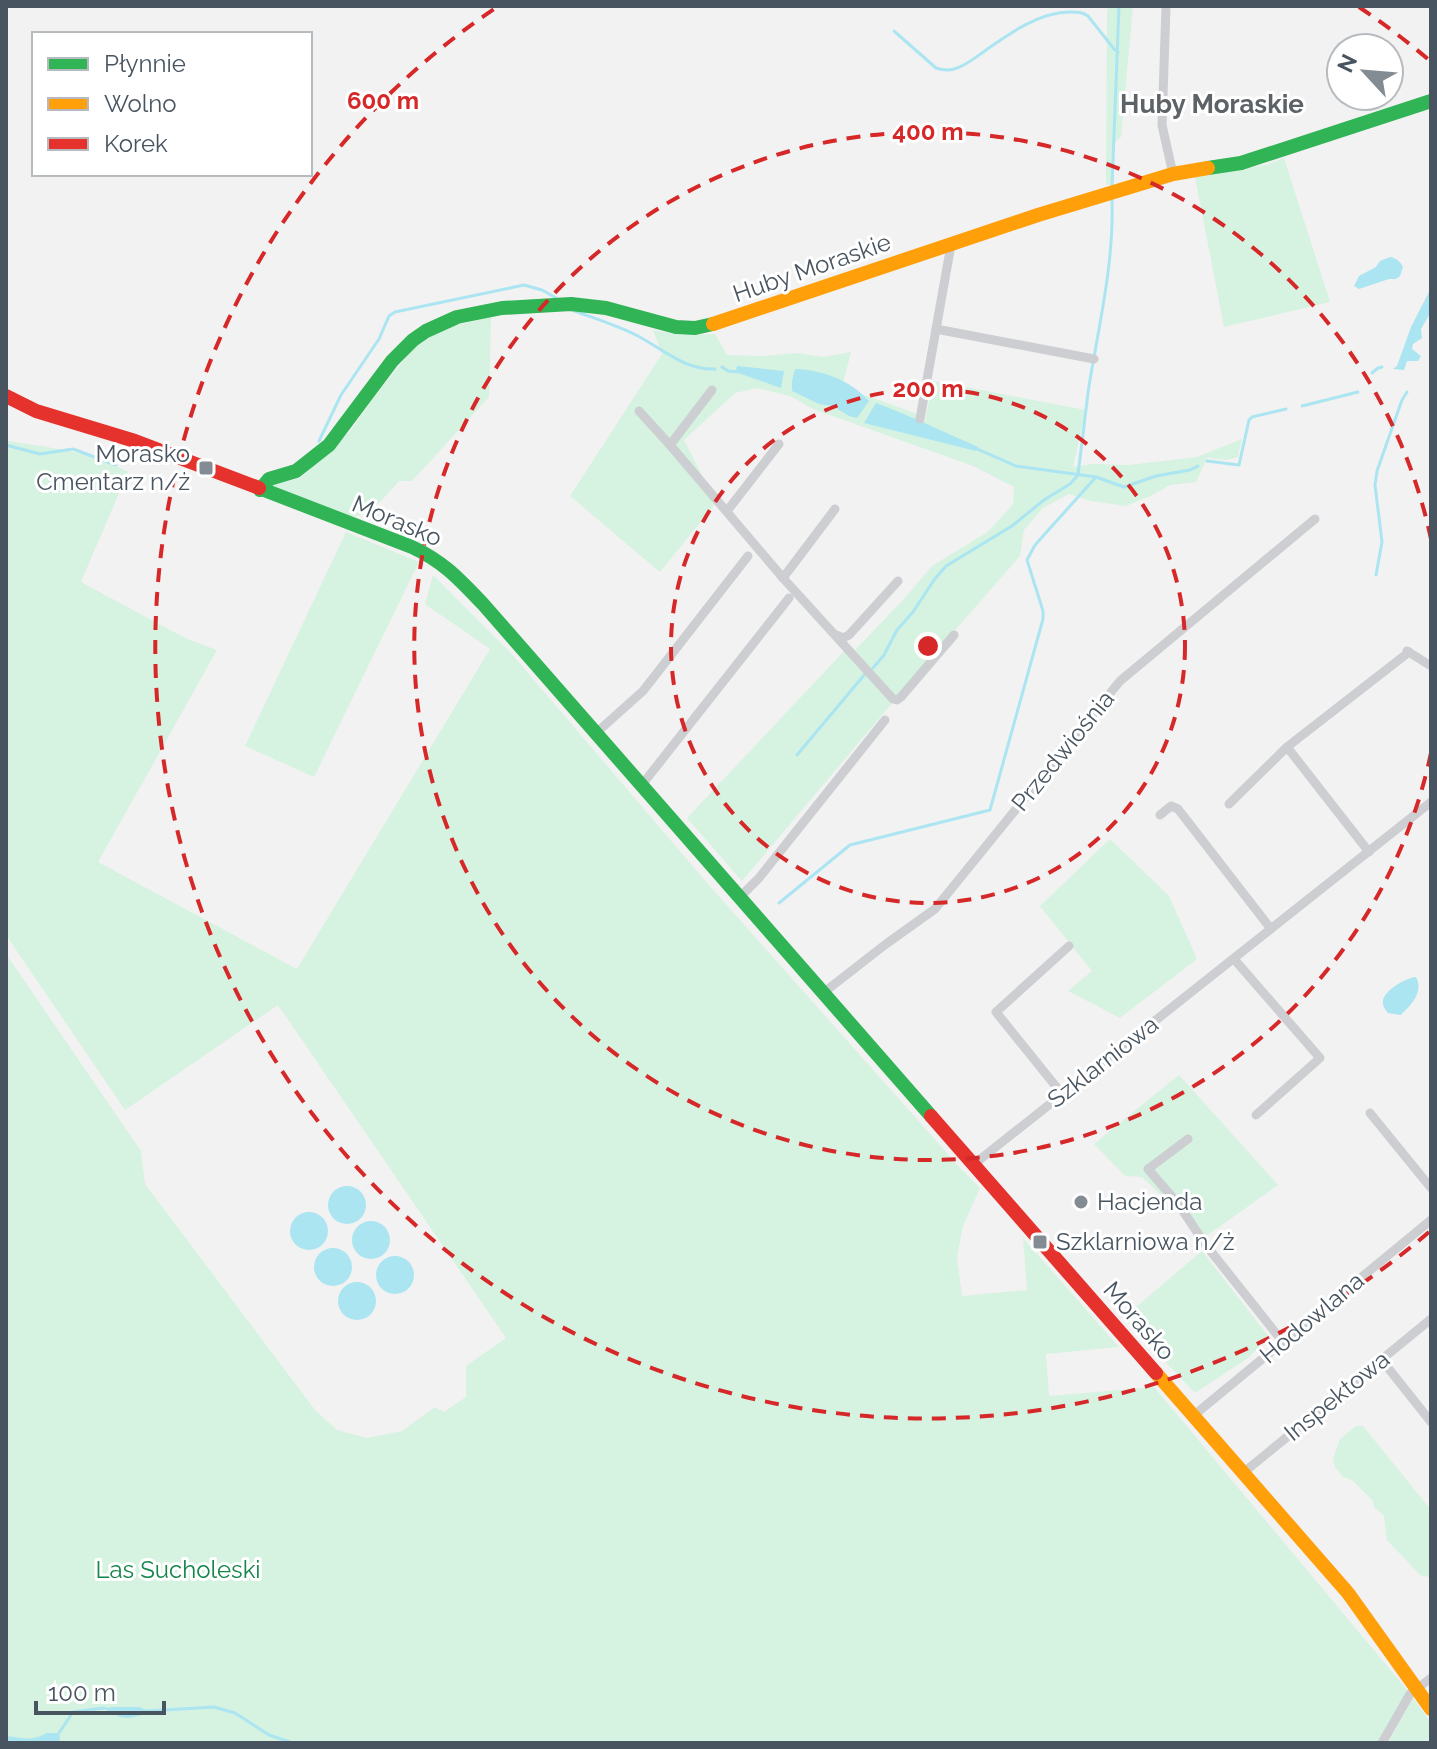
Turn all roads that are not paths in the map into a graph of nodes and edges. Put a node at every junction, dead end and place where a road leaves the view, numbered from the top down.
1 (1166, 7) edge
2 (1431, 101) edge
3 (1173, 174) junction
4 (951, 245) junction
5 (936, 329) junction
6 (1094, 359) dead end
7 (712, 390) dead end
8 (6, 396) edge
9 (639, 411) dead end
10 (920, 419) dead end
11 (779, 444) dead end
12 (670, 445) junction
13 (260, 490) junction
14 (835, 509) dead end
15 (727, 511) junction
16 (1315, 519) dead end
17 (748, 556) dead end
18 (783, 578) junction
19 (898, 581) dead end
20 (789, 598) dead end
21 (836, 635) junction
22 (954, 635) dead end
23 (1431, 666) edge
24 (885, 720) dead end
25 (596, 733) junction
26 (1287, 747) junction
27 (641, 786) junction
28 (1431, 802) edge
29 (1229, 804) dead end
30 (1160, 815) dead end
31 (1369, 852) junction
32 (739, 898) junction
33 (1271, 929) junction
34 (1069, 946) dead end
35 (1234, 959) junction
36 (823, 993) junction
37 (1062, 1094) junction
38 (1370, 1113) dead end
39 (1256, 1115) dead end
40 (1188, 1139) dead end
41 (973, 1165) junction
42 (1431, 1188) edge
43 (1431, 1220) edge
44 (1431, 1319) edge
45 (1283, 1342) junction
46 (1381, 1359) junction
47 (1193, 1416) junction
48 (1431, 1422) edge
49 (1243, 1473) junction
50 (1431, 1678) edge
51 (1417, 1688) junction
52 (1431, 1709) edge
53 (1382, 1743) edge

1 - 3 street
2 - 3 street, Huby Moraskie
3 - 4 street, Huby Moraskie
4 - 5 street
4 - 13 street, Huby Moraskie
5 - 6 street
5 - 10 street
7 - 12 street
8 - 13 street, Morasko
9 - 12 street
11 - 15 street
12 - 15 street
13 - 25 street, Morasko
14 - 18 street
15 - 18 street
16 - 36 street, Przedwiośnia
17 - 25 street
18 - 21 street
19 - 21 street
20 - 27 street
21 - 22 street
23 - 26 street
24 - 32 street
25 - 27 street, Morasko
26 - 29 street
26 - 31 street
27 - 32 street, Morasko
28 - 31 street, Szklarniowa
30 - 33 street
31 - 33 street, Szklarniowa
32 - 36 street, Morasko
33 - 35 street, Szklarniowa
34 - 37 street
35 - 37 street, Szklarniowa
35 - 39 street
36 - 41 street, Morasko
37 - 41 street, Szklarniowa
38 - 42 street
40 - 45 street
41 - 47 street, Morasko
43 - 45 street, Hodowlana
44 - 46 street, Inspektowa
45 - 47 street, Hodowlana
46 - 48 street
46 - 49 street, Inspektowa
47 - 49 street, Morasko
49 - 51 street, Morasko
50 - 51 street
51 - 52 street, Morasko
51 - 53 street

